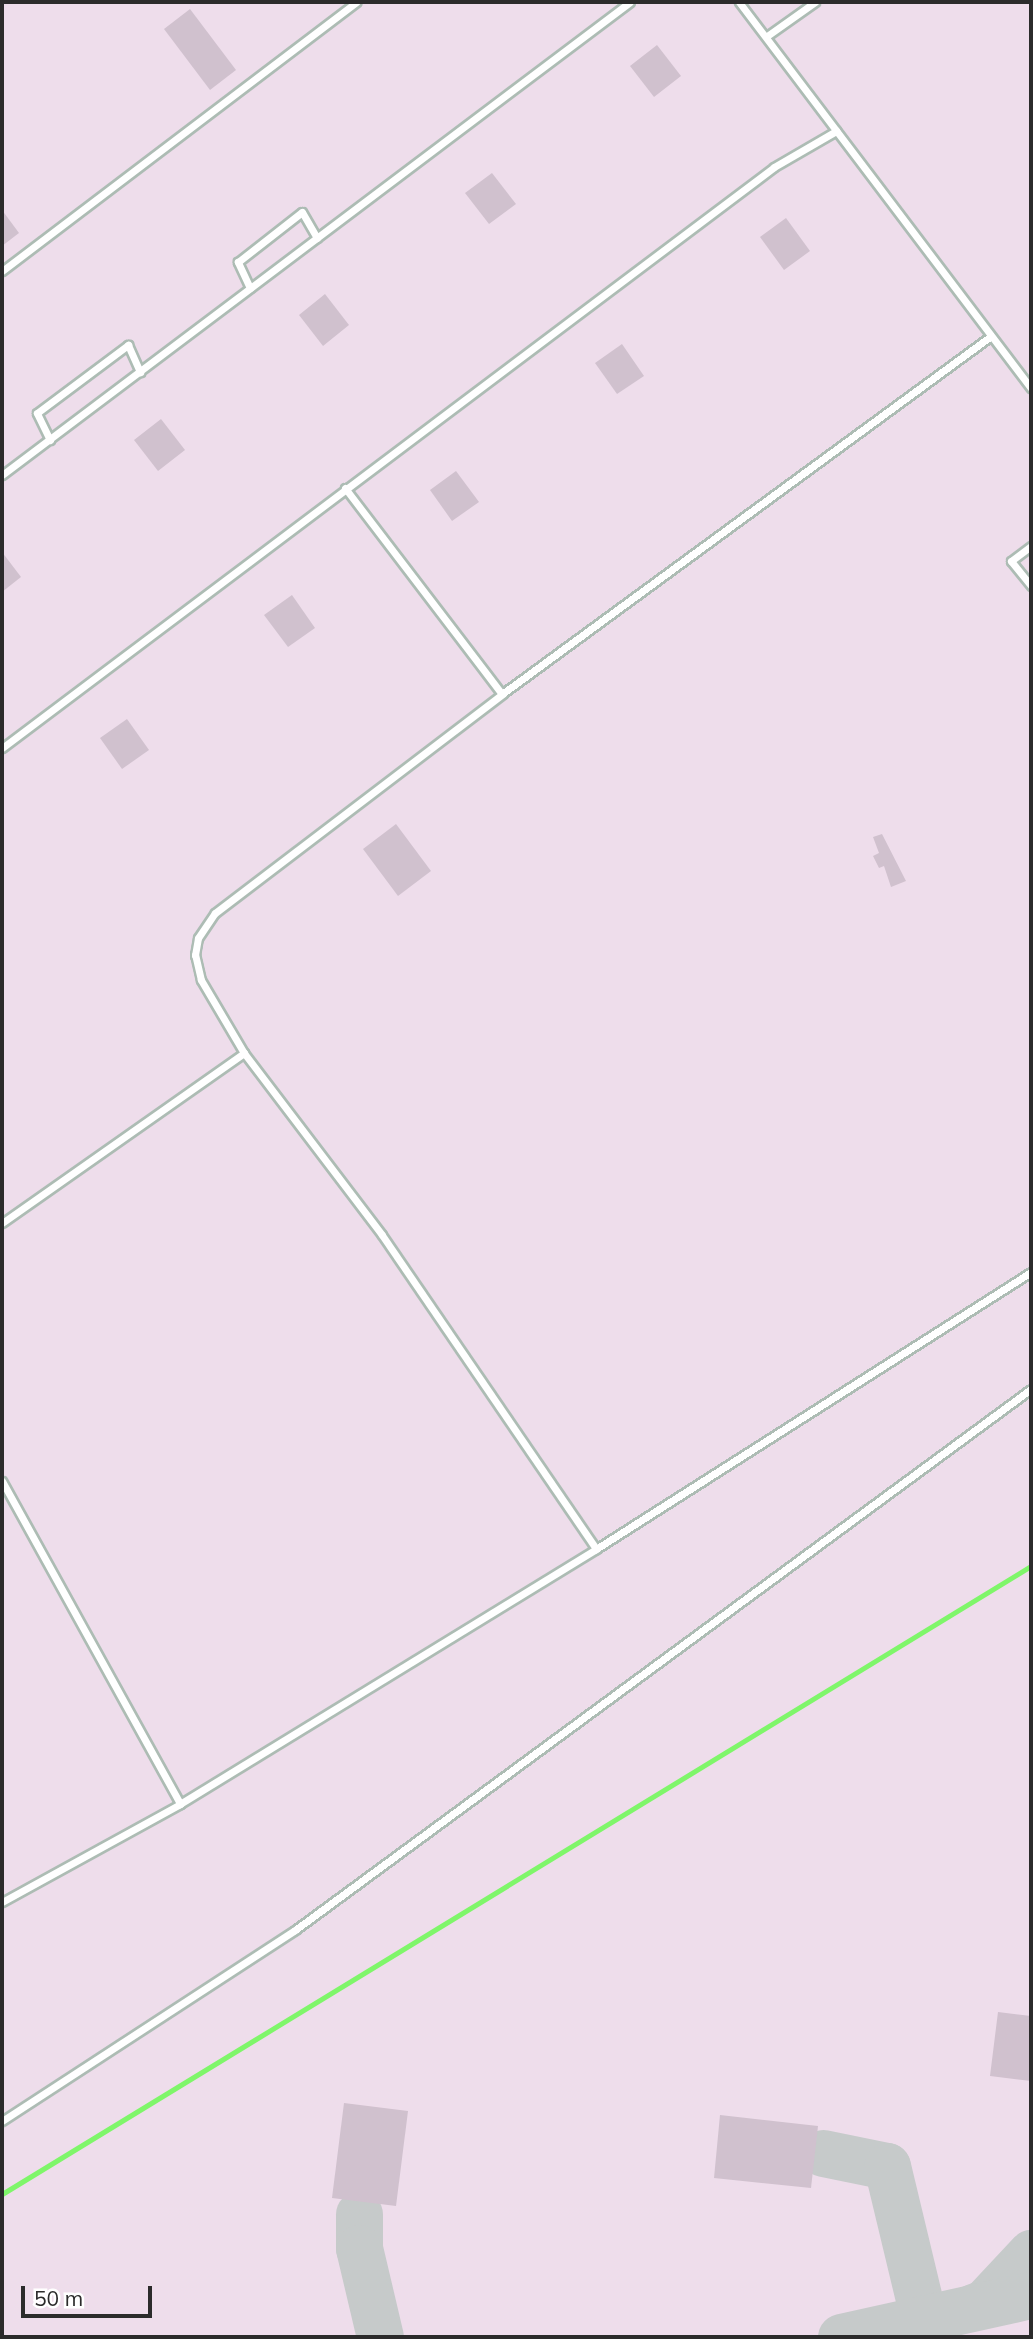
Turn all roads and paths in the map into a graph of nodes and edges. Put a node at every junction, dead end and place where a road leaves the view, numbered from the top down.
1 (356, 2) edge
2 (630, 2) edge
3 (738, 2) edge
4 (815, 2) edge
5 (767, 36) junction
6 (836, 131) junction
7 (317, 238) junction
8 (2, 271) edge
9 (250, 288) junction
10 (991, 336) junction
11 (140, 372) junction
12 (1031, 388) edge
13 (50, 440) junction
14 (2, 475) edge
15 (345, 488) junction
16 (1031, 546) edge
17 (1031, 586) edge
18 (502, 694) junction
19 (2, 748) edge
20 (244, 1053) junction
21 (2, 1223) edge
22 (1031, 1272) edge
23 (1031, 1390) edge
24 (2, 1480) edge
25 (596, 1549) junction
26 (180, 1804) junction
27 (2, 1902) edge
28 (2, 2121) edge

1 - 8 lane
2 - 7 lane
3 - 5 lane
4 - 5 lane
5 - 6 lane
6 - 10 lane
6 - 15 lane
7 - 9 lane
7 - 9 lane
9 - 11 lane
10 - 12 lane
10 - 18 lane
11 - 13 lane
11 - 13 lane
13 - 14 lane
15 - 18 lane
15 - 19 lane
16 - 17 lane
18 - 20 lane
20 - 21 lane
20 - 25 lane
22 - 25 lane
23 - 28 lane
24 - 26 lane
25 - 26 lane
26 - 27 lane

